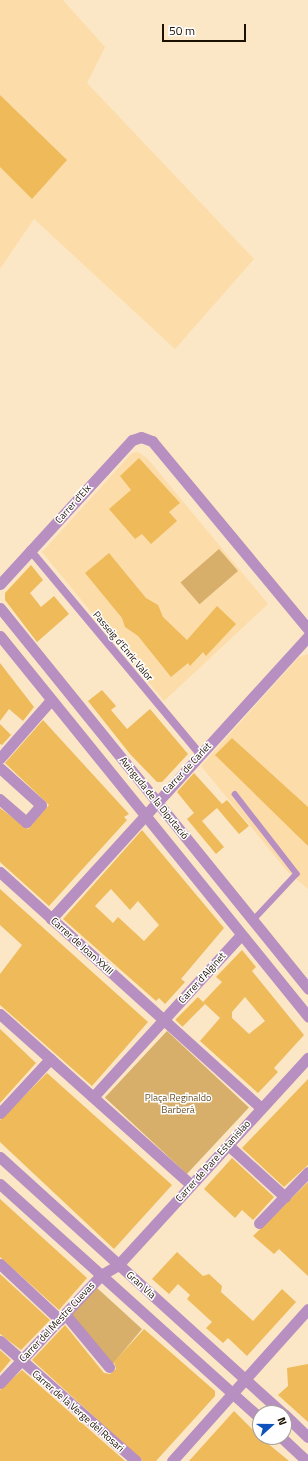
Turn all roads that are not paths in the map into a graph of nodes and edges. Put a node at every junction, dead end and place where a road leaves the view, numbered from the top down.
1 (30, 550) junction
2 (0, 584) edge
3 (0, 608) edge
4 (308, 629) edge
5 (0, 636) edge
6 (308, 637) edge
7 (51, 700) junction
8 (200, 754) junction
9 (0, 758) edge
10 (0, 768) edge
11 (235, 794) dead end
12 (0, 799) edge
13 (156, 801) junction
14 (145, 815) junction
15 (0, 872) edge
16 (51, 919) junction
17 (253, 921) junction
18 (241, 935) junction
19 (308, 989) edge
20 (0, 1014) edge
21 (308, 1017) edge
22 (164, 1020) junction
23 (308, 1058) edge
24 (50, 1059) junction
25 (93, 1098) junction
26 (260, 1108) junction
27 (0, 1113) edge
28 (228, 1145) junction
29 (0, 1157) edge
30 (308, 1172) edge
31 (0, 1184) edge
32 (191, 1185) junction
33 (285, 1197) junction
34 (259, 1223) dead end
35 (0, 1264) edge
36 (118, 1265) junction
37 (101, 1275) junction
38 (308, 1309) edge
39 (62, 1317) junction
40 (0, 1341) edge
41 (21, 1360) junction
42 (109, 1367) dead end
43 (245, 1380) junction
44 (0, 1383) edge
45 (232, 1393) junction
46 (273, 1405) edge
47 (252, 1411) edge
48 (292, 1422) edge
49 (308, 1437) edge
50 (290, 1445) edge
51 (136, 1461) edge
52 (172, 1461) edge
53 (308, 1461) edge

1 - 2 street, Carrer d'Elx
1 - 4 street, Carrer d'Elx
1 - 8 street, Passeig d'Enric Valor
3 - 13 street, Avinguda de la Diputació
5 - 7 street, Avinguda de la Diputació
6 - 8 street, Carrer de Carlet
7 - 9 street
7 - 14 street, Avinguda de la Diputació
8 - 13 street, Carrer de Carlet
10 - 12 street
11 - 17 lane
13 - 14 street, Carrer de Carlet
13 - 17 street, Avinguda de la Diputació
14 - 16 street, Carrer de Carlet
14 - 18 street, Avinguda de la Diputació
15 - 16 street, Carrer de Joan XXIII
16 - 22 street, Carrer de Joan XXIII
17 - 19 street, Avinguda de la Diputació
18 - 21 street, Avinguda de la Diputació
18 - 22 street, Carrer d'Alginet
20 - 24 street
22 - 25 street
22 - 26 street
23 - 26 street, Carrer de Pare Estanislao
24 - 25 street
24 - 27 street
25 - 32 street
26 - 28 street, Carrer de Pare Estanislao
28 - 32 street, Carrer de Pare Estanislao
28 - 33 street
29 - 36 street, Gran Via
30 - 33 street
31 - 37 street, Gran Via
32 - 36 street, Carrer de Pare Estanislao
33 - 34 street
35 - 39 street
36 - 37 street, Carrer del Mestre Cuevas
36 - 43 street, Gran Via
37 - 39 street, Carrer del Mestre Cuevas
37 - 45 street, Gran Via
38 - 43 street
39 - 41 street, Carrer del Mestre Cuevas
39 - 42 street
40 - 41 street, Carrer de la Verge del Rosari
41 - 44 street, Carrer del Mestre Cuevas
41 - 51 street, Carrer de la Verge del Rosari
43 - 45 street
43 - 46 street, Gran Via
45 - 47 street, Gran Via
45 - 52 street
48 - 49 street, Gran Via
50 - 53 street

